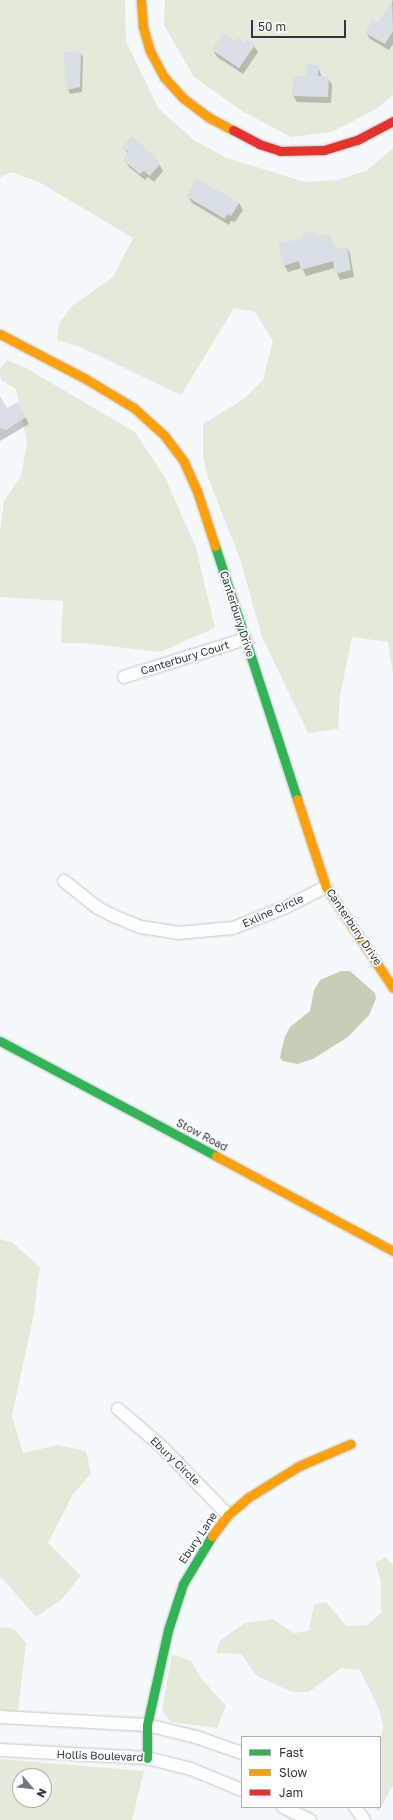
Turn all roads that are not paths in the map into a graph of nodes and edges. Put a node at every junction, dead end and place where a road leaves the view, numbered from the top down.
1 (141, 0) edge
2 (393, 121) edge
3 (0, 334) edge
4 (246, 639) junction
5 (124, 677) dead end
6 (64, 880) dead end
7 (326, 887) junction
8 (388, 973) edge
9 (393, 988) edge
10 (0, 1041) edge
11 (393, 1251) edge
12 (118, 1409) dead end
13 (350, 1444) dead end
14 (228, 1515) junction
15 (0, 1717) edge
16 (147, 1725) junction
17 (0, 1750) edge
18 (241, 1753) edge
19 (147, 1758) junction
20 (241, 1790) edge
21 (285, 1808) edge
22 (356, 1808) edge
23 (310, 1820) edge
24 (364, 1820) edge

1 - 2 street
3 - 4 street, Canterbury Drive
4 - 5 street, Canterbury Court
4 - 7 street, Canterbury Drive
6 - 7 street, Exline Circle
7 - 8 street, Canterbury Drive
8 - 9 street, Canterbury Drive
10 - 11 street, Stow Road
12 - 14 street, Ebury Circle
13 - 14 street, Ebury Lane
14 - 16 street, Ebury Lane
15 - 16 street
16 - 18 street
16 - 19 street, Ebury Lane
17 - 19 street, Hollis Boulevard
19 - 20 street, Hollis Boulevard
21 - 23 street
22 - 24 street

